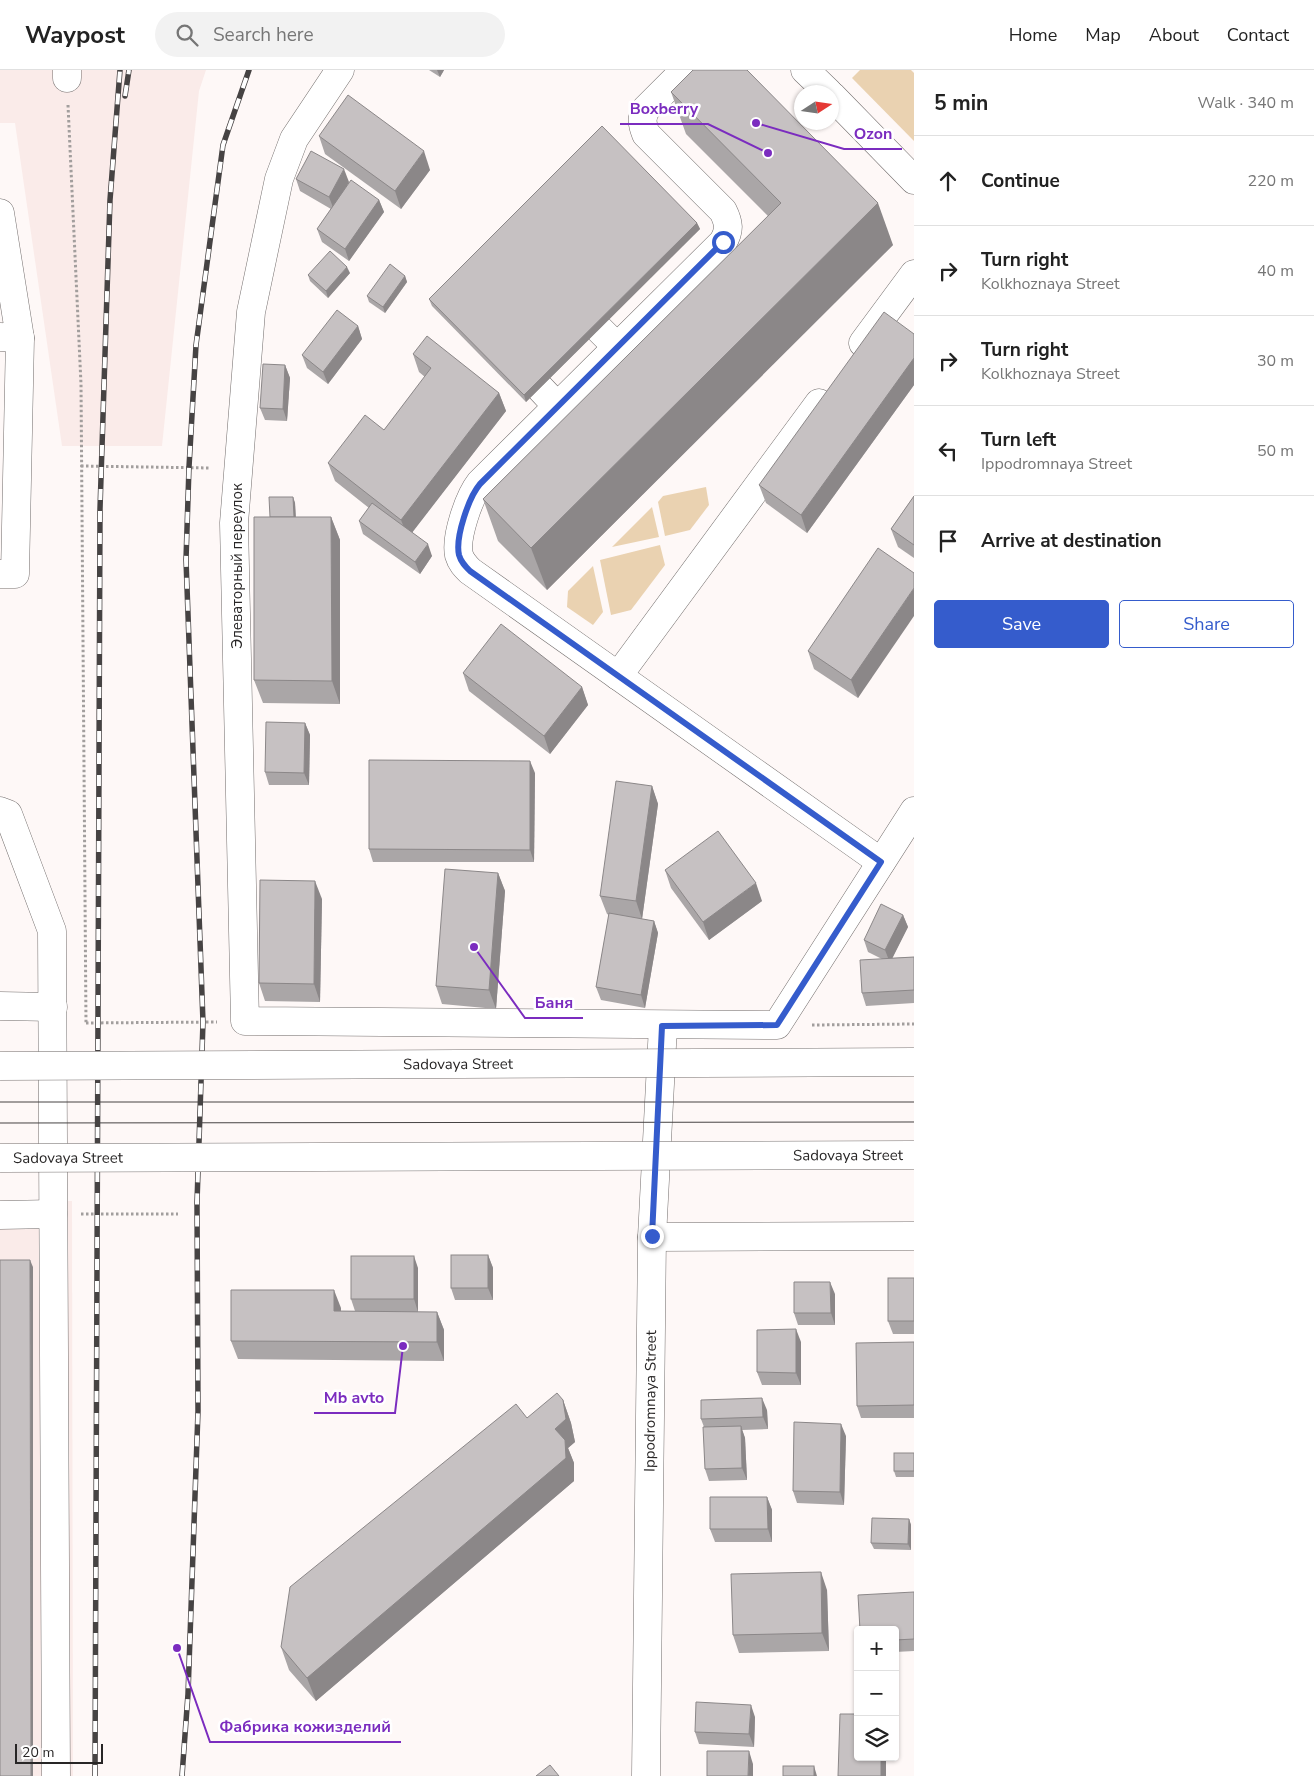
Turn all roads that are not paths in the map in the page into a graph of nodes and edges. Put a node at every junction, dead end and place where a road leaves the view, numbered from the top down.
1 (340, 70) edge
2 (685, 70) edge
3 (805, 70) edge
4 (821, 85) edge
5 (839, 103) edge
6 (914, 180) edge
7 (0, 213) edge
8 (914, 274) edge
9 (10, 337) edge
10 (849, 362) edge
11 (831, 386) edge
12 (0, 574) edge
13 (618, 676) junction
14 (0, 811) edge
15 (914, 811) edge
16 (881, 862) junction
17 (0, 1006) edge
18 (53, 1006) junction
19 (662, 1026) junction
20 (914, 1062) edge
21 (0, 1066) edge
22 (914, 1155) edge
23 (0, 1158) edge
24 (53, 1214) junction
25 (0, 1215) edge
26 (652, 1236) junction
27 (914, 1236) edge
28 (56, 1776) edge
29 (646, 1776) edge

1 - 19 street, Элеваторный переулок
2 - 13 street
3 - 4 street
5 - 6 street
7 - 9 street
8 - 10 street
9 - 12 street
11 - 13 street
13 - 16 street
14 - 18 street
15 - 16 street
16 - 19 street
17 - 18 street
18 - 24 street
19 - 26 street, Ippodromnaya Street
20 - 21 street, Sadovaya Street, bridge
22 - 23 street, Sadovaya Street, bridge
24 - 25 street
24 - 28 street
26 - 27 street
26 - 29 street, Ippodromnaya Street

